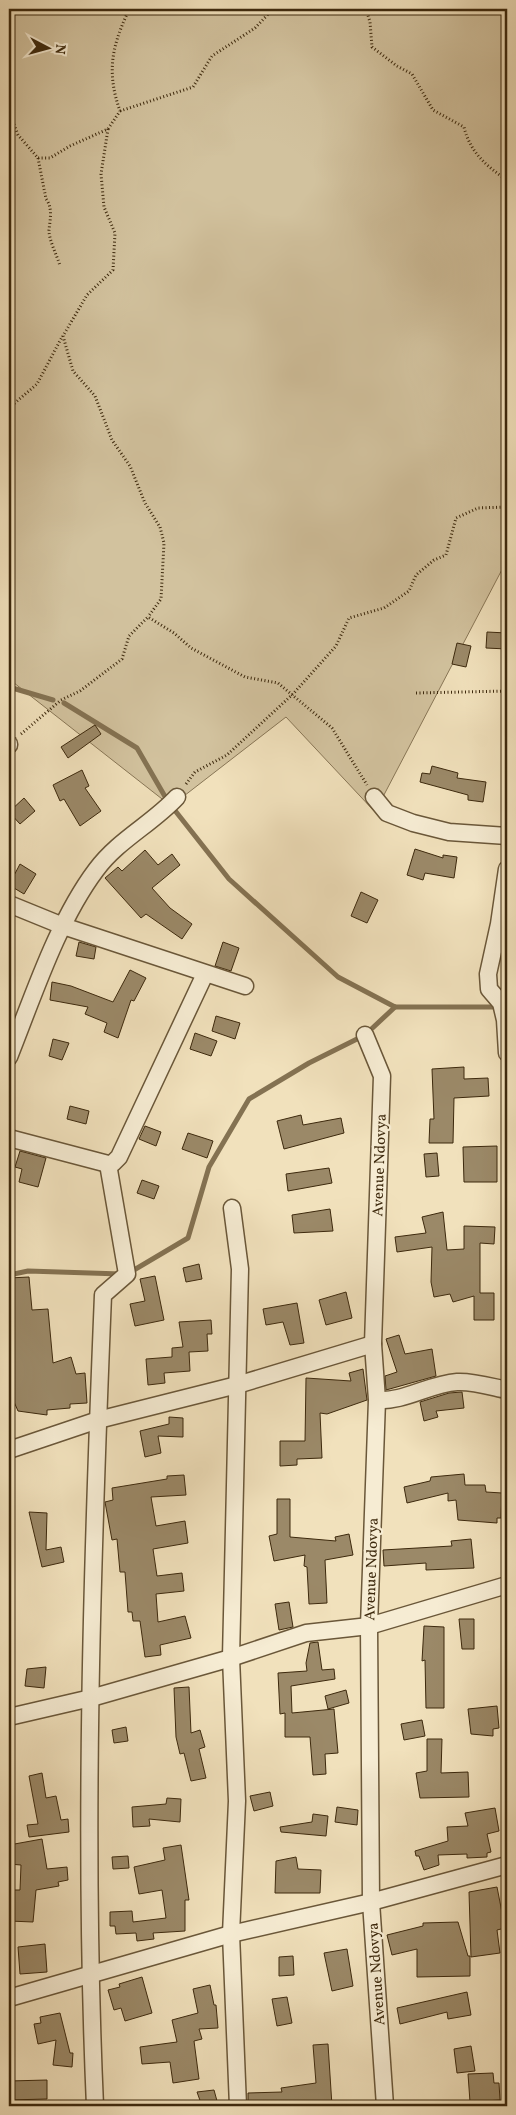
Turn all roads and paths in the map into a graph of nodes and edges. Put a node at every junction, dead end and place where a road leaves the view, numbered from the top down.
1 (124, 9) edge
2 (273, 9) edge
3 (366, 9) edge
4 (120, 111) junction
5 (9, 120) edge
6 (108, 129) junction
7 (38, 158) junction
8 (507, 180) edge
9 (60, 266) dead end
10 (63, 336) junction
11 (9, 408) edge
12 (507, 507) edge
13 (148, 617) junction
14 (507, 691) edge
15 (416, 692) dead end
16 (293, 694) junction
17 (9, 745) edge
18 (177, 797) joint
19 (374, 797) joint
20 (507, 836) edge
21 (507, 869) edge
22 (9, 904) edge
23 (63, 926) junction
24 (205, 974) junction
25 (245, 986) dead end
26 (365, 1035) dead end
27 (507, 1053) edge
28 (9, 1056) edge
29 (9, 1138) edge
30 (108, 1164) junction
31 (232, 1208) dead end
32 (373, 1344) junction
33 (237, 1385) junction
34 (507, 1390) edge
35 (377, 1400) junction
36 (98, 1420) junction
37 (9, 1450) edge
38 (507, 1585) edge
39 (369, 1626) junction
40 (231, 1658) junction
41 (91, 1698) junction
42 (9, 1717) edge
43 (507, 1865) edge
44 (371, 1902) junction
45 (231, 1934) junction
46 (89, 1975) junction
47 (9, 1998) edge
48 (95, 2106) edge
49 (238, 2106) edge
50 (385, 2106) edge

1 - 4 path
2 - 4 path
3 - 8 path
4 - 6 path
5 - 7 path
6 - 7 path
6 - 10 path
7 - 9 path
10 - 11 path
10 - 13 path
12 - 16 path
13 - 16 path
13 - 17 path
14 - 15 path
16 - 18 path
16 - 19 path
18 - 23 street
19 - 20 street
21 - 27 street
22 - 23 street
23 - 24 street
23 - 28 street
24 - 25 street
24 - 30 street
26 - 32 street, Avenue Ndovya
29 - 30 street
30 - 36 street
31 - 33 street
32 - 33 street
32 - 35 street, Avenue Ndovya
33 - 36 street
33 - 40 street
34 - 35 street
35 - 39 street, Avenue Ndovya
36 - 37 street
36 - 41 street
38 - 39 street
39 - 40 street
39 - 44 street, Avenue Ndovya
40 - 41 street
40 - 45 street
41 - 42 street
41 - 46 street
43 - 44 street
44 - 45 street
44 - 50 street, Avenue Ndovya
45 - 46 street
45 - 49 street
46 - 47 street
46 - 48 street

